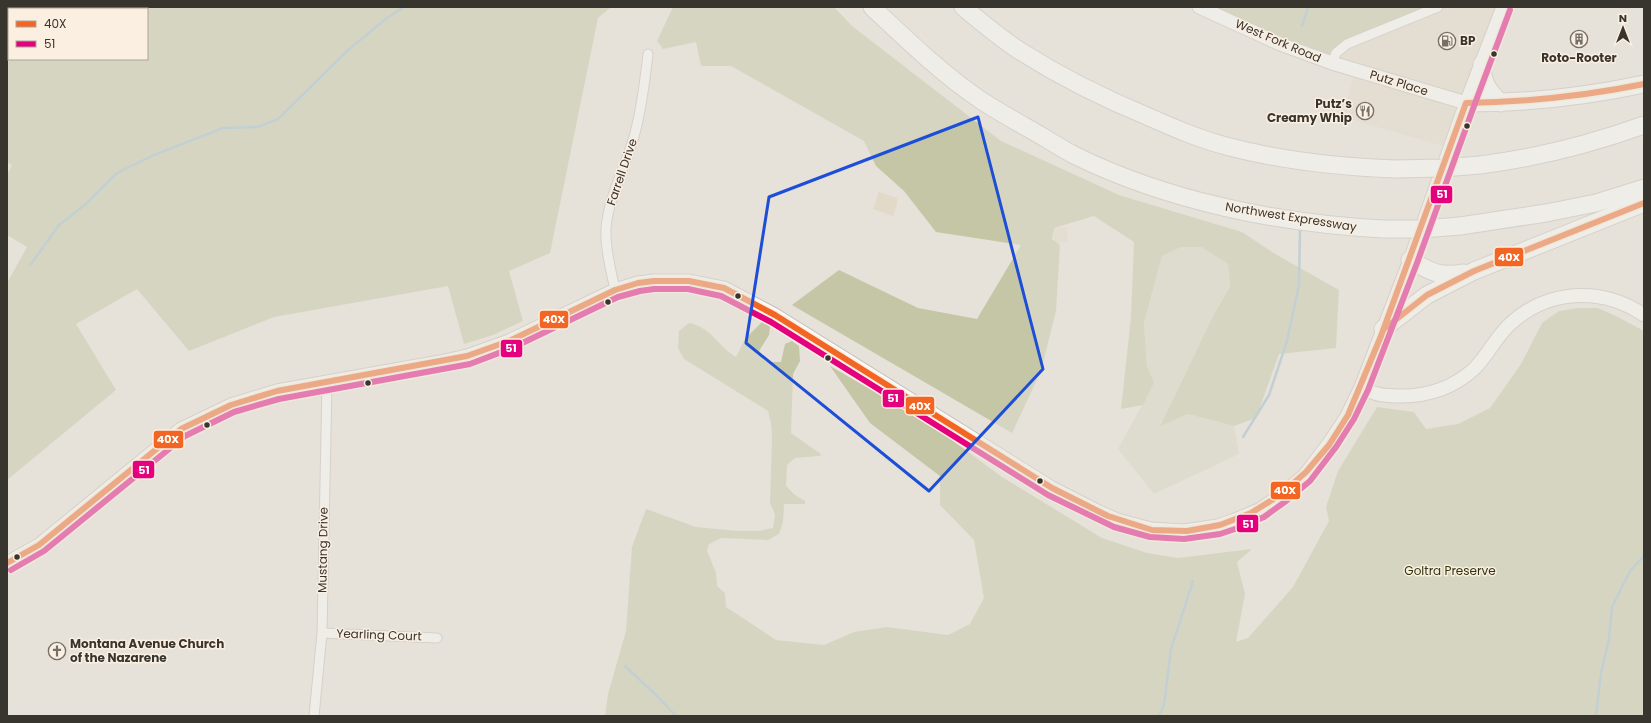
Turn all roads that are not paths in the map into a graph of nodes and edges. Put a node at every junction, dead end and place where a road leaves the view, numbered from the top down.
1 (872, 7) edge
2 (963, 7) edge
3 (1199, 7) edge
4 (1438, 7) edge
5 (1503, 7) edge
6 (648, 54) dead end
7 (1332, 63) junction
8 (1482, 64) junction
9 (1644, 84) edge
10 (1466, 103) junction
11 (1501, 103) junction
12 (1644, 125) edge
13 (1644, 188) edge
14 (1644, 203) edge
15 (1410, 260) junction
16 (1474, 271) junction
17 (615, 290) junction
18 (1644, 315) edge
19 (1383, 329) junction
20 (327, 383) junction
21 (1361, 387) junction
22 (7, 563) edge
23 (322, 633) junction
24 (437, 638) dead end
25 (314, 716) edge

1 - 13 highway, Northwest Expressway, bridge
2 - 12 highway, bridge
3 - 7 street, West Fork Road
4 - 7 street, West Fork Road
5 - 8 street
6 - 17 street, Farrell Drive
7 - 10 street, Putz Place
8 - 10 street
8 - 11 highway
9 - 11 highway
10 - 11 highway
10 - 15 street
14 - 16 highway
15 - 16 highway
15 - 19 street
16 - 19 highway
17 - 20 street
17 - 21 street
18 - 21 street
19 - 21 street
20 - 22 street
20 - 23 street, Mustang Drive
23 - 24 street, Yearling Court
23 - 25 street, Mustang Drive

